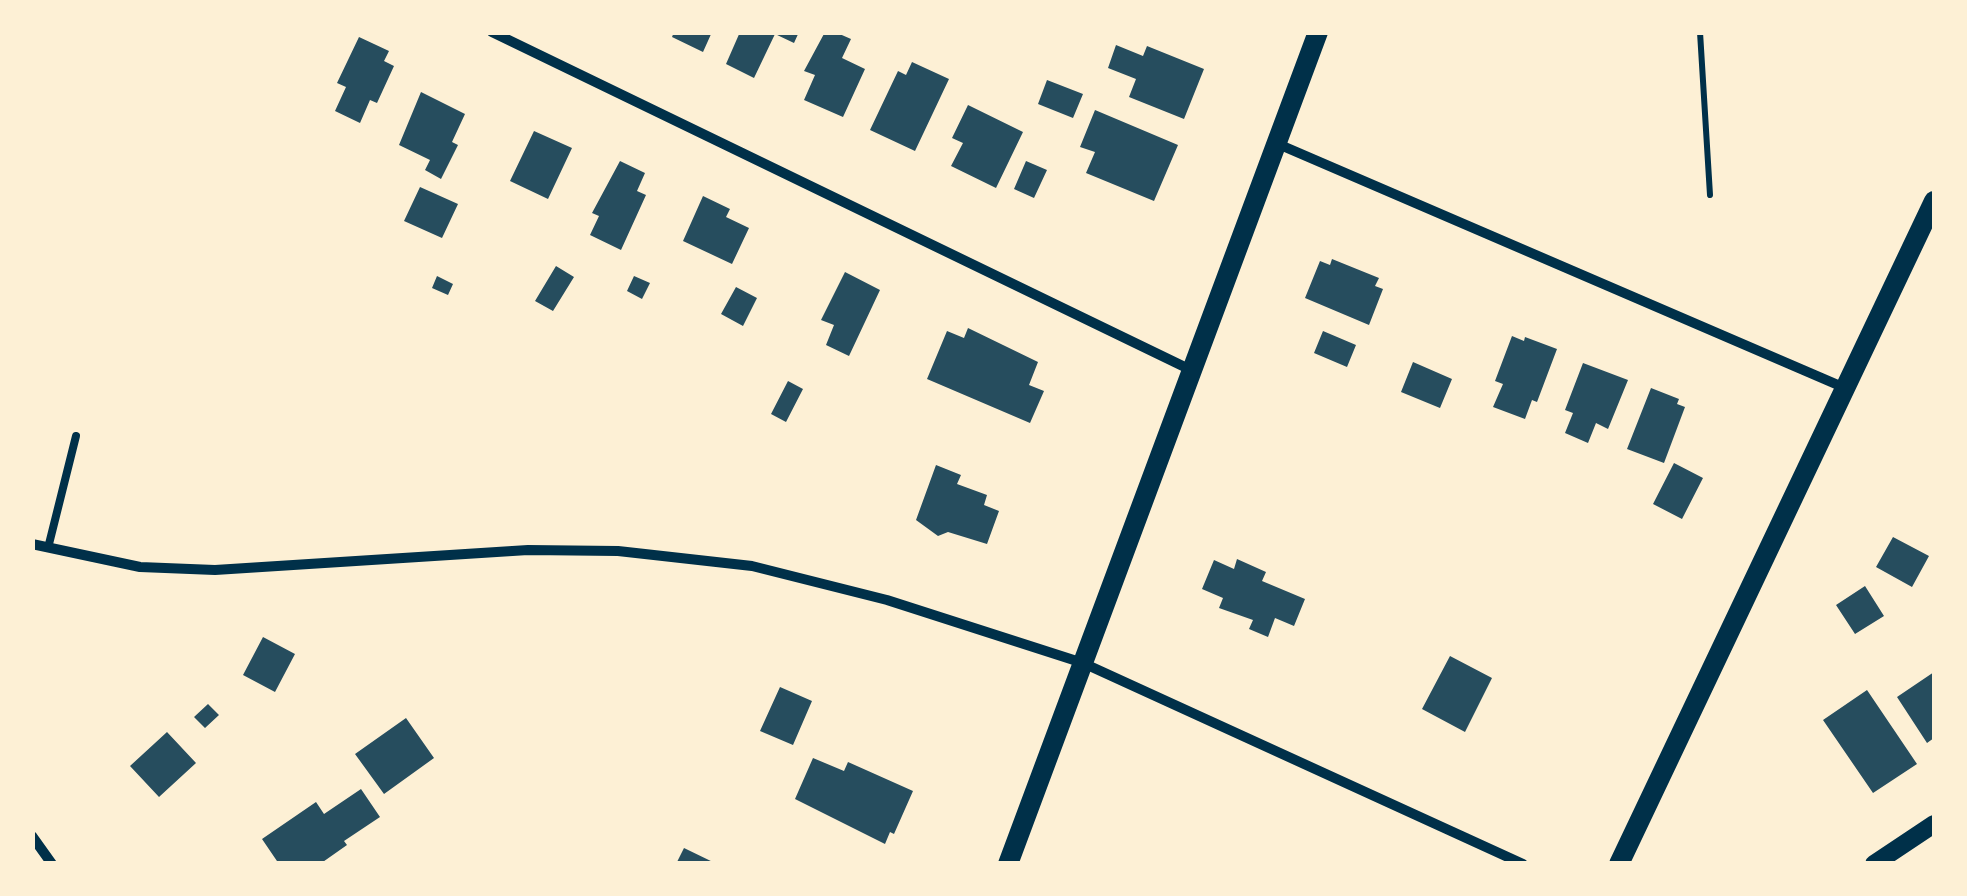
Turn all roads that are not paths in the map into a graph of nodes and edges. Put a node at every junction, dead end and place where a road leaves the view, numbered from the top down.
1 (492, 32) edge
2 (1318, 32) edge
3 (1278, 144) junction
4 (1934, 202) edge
5 (1191, 370) junction
6 (1846, 388) junction
7 (76, 436) dead end
8 (32, 544) edge
9 (48, 548) junction
10 (1082, 663) junction
11 (1934, 824) edge
12 (32, 836) edge
13 (52, 864) edge
14 (1008, 864) edge
15 (1522, 864) edge
16 (1619, 864) edge
17 (1874, 864) edge

1 - 5 street
2 - 3 main road
3 - 5 main road
3 - 6 street
4 - 6 main road
5 - 10 main road
6 - 16 main road
7 - 9 lane
8 - 9 street
9 - 10 street
10 - 14 main road
10 - 15 street
11 - 17 street
12 - 13 street

